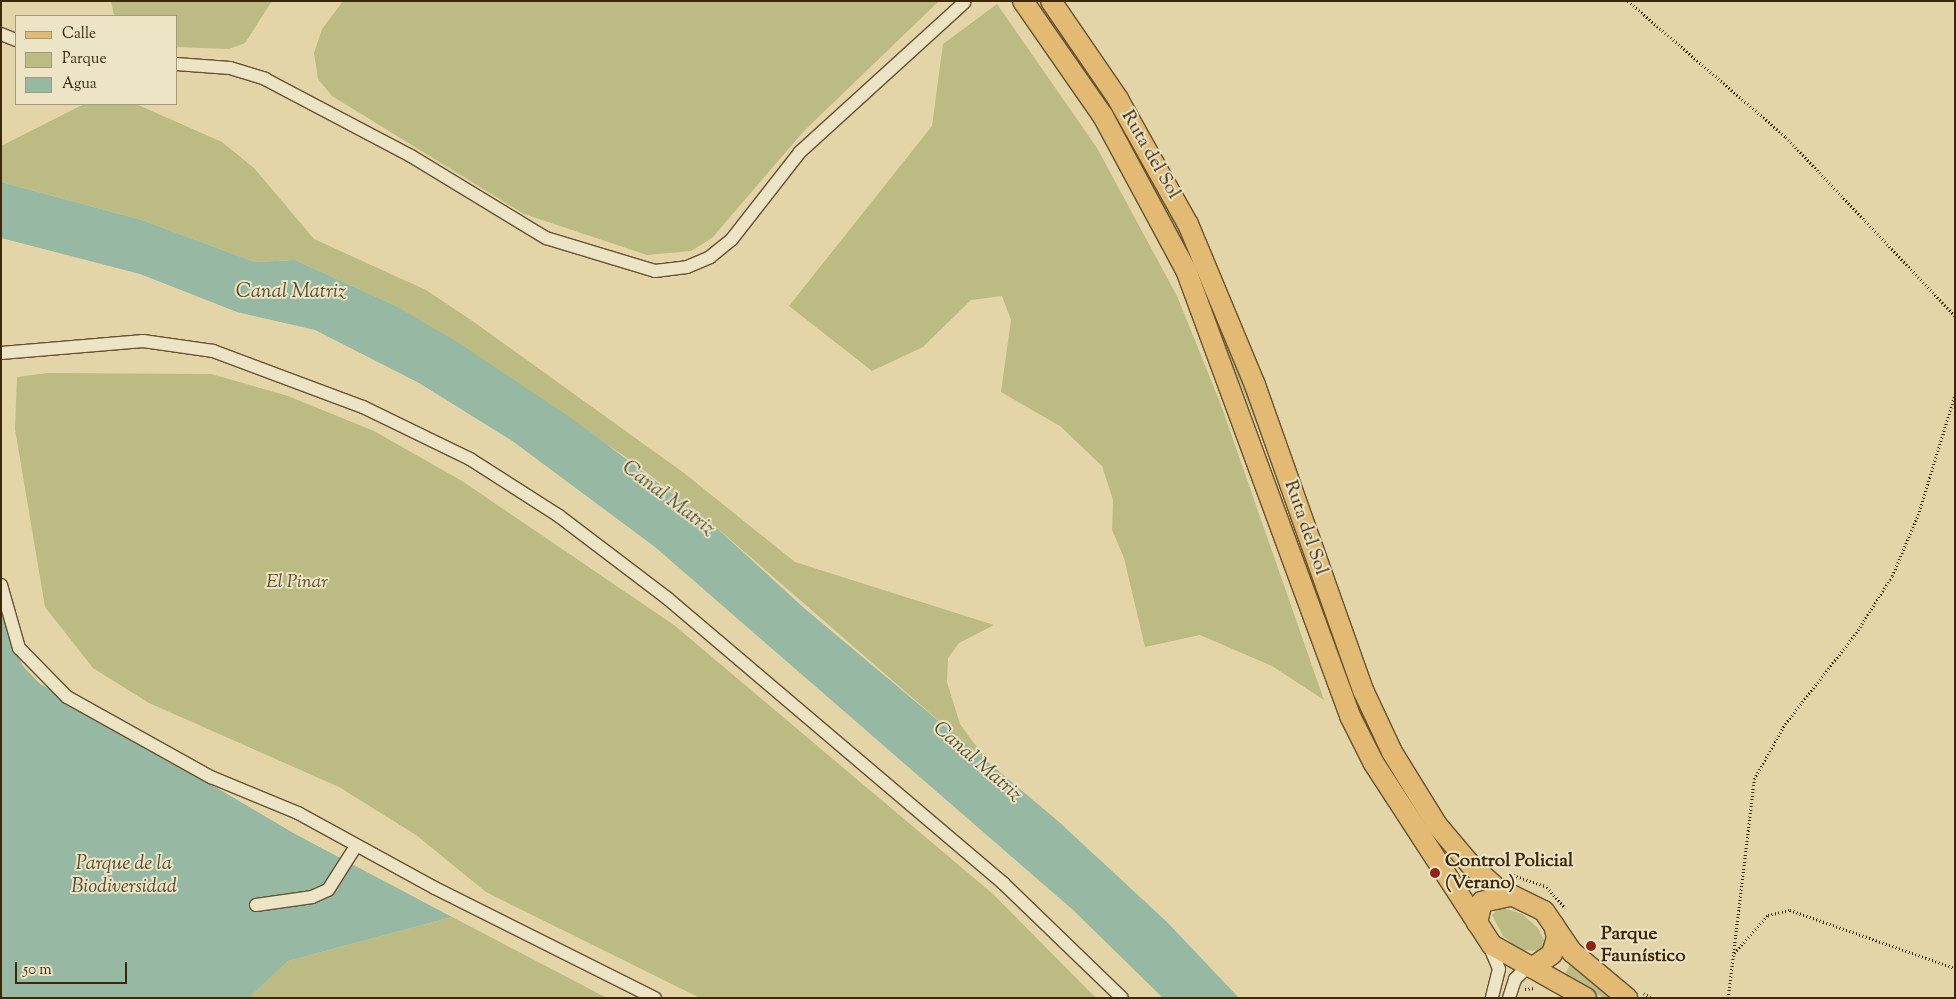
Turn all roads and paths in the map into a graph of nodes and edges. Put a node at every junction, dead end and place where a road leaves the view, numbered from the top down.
1 (1023, 1) edge
2 (1051, 1) edge
3 (1628, 1) edge
4 (964, 3) dead end
5 (1, 34) edge
6 (15, 40) edge
7 (178, 64) edge
8 (1955, 316) edge
9 (1, 352) edge
10 (1955, 394) edge
11 (1955, 408) edge
12 (1951, 412) junction
13 (1, 586) edge
14 (356, 846) junction
15 (1501, 868) dead end
16 (1511, 896) junction
17 (256, 904) dead end
18 (1560, 917) junction
19 (1482, 930) junction
20 (1733, 955) junction
21 (1530, 968) junction
22 (1955, 968) edge
23 (1631, 992) edge
24 (655, 998) edge
25 (1122, 998) edge
26 (1492, 998) edge
27 (1509, 998) edge
28 (1586, 998) edge
29 (1651, 998) edge
30 (1728, 998) edge

1 - 19 main road, Ruta del Sol
2 - 16 main road, Ruta del Sol
3 - 8 path
4 - 7 street
5 - 6 street
9 - 25 street
10 - 12 path
11 - 12 path
12 - 20 path
13 - 14 street
14 - 17 street
14 - 24 street
15 - 18 path
16 - 18 main road, Ruta del Sol
16 - 19 main road
18 - 21 main road
18 - 23 main road, Ruta del Sol
19 - 21 main road, Ruta del Sol
19 - 26 street
20 - 22 path
20 - 30 path
21 - 27 street
21 - 28 main road, Ruta del Sol
23 - 29 path

